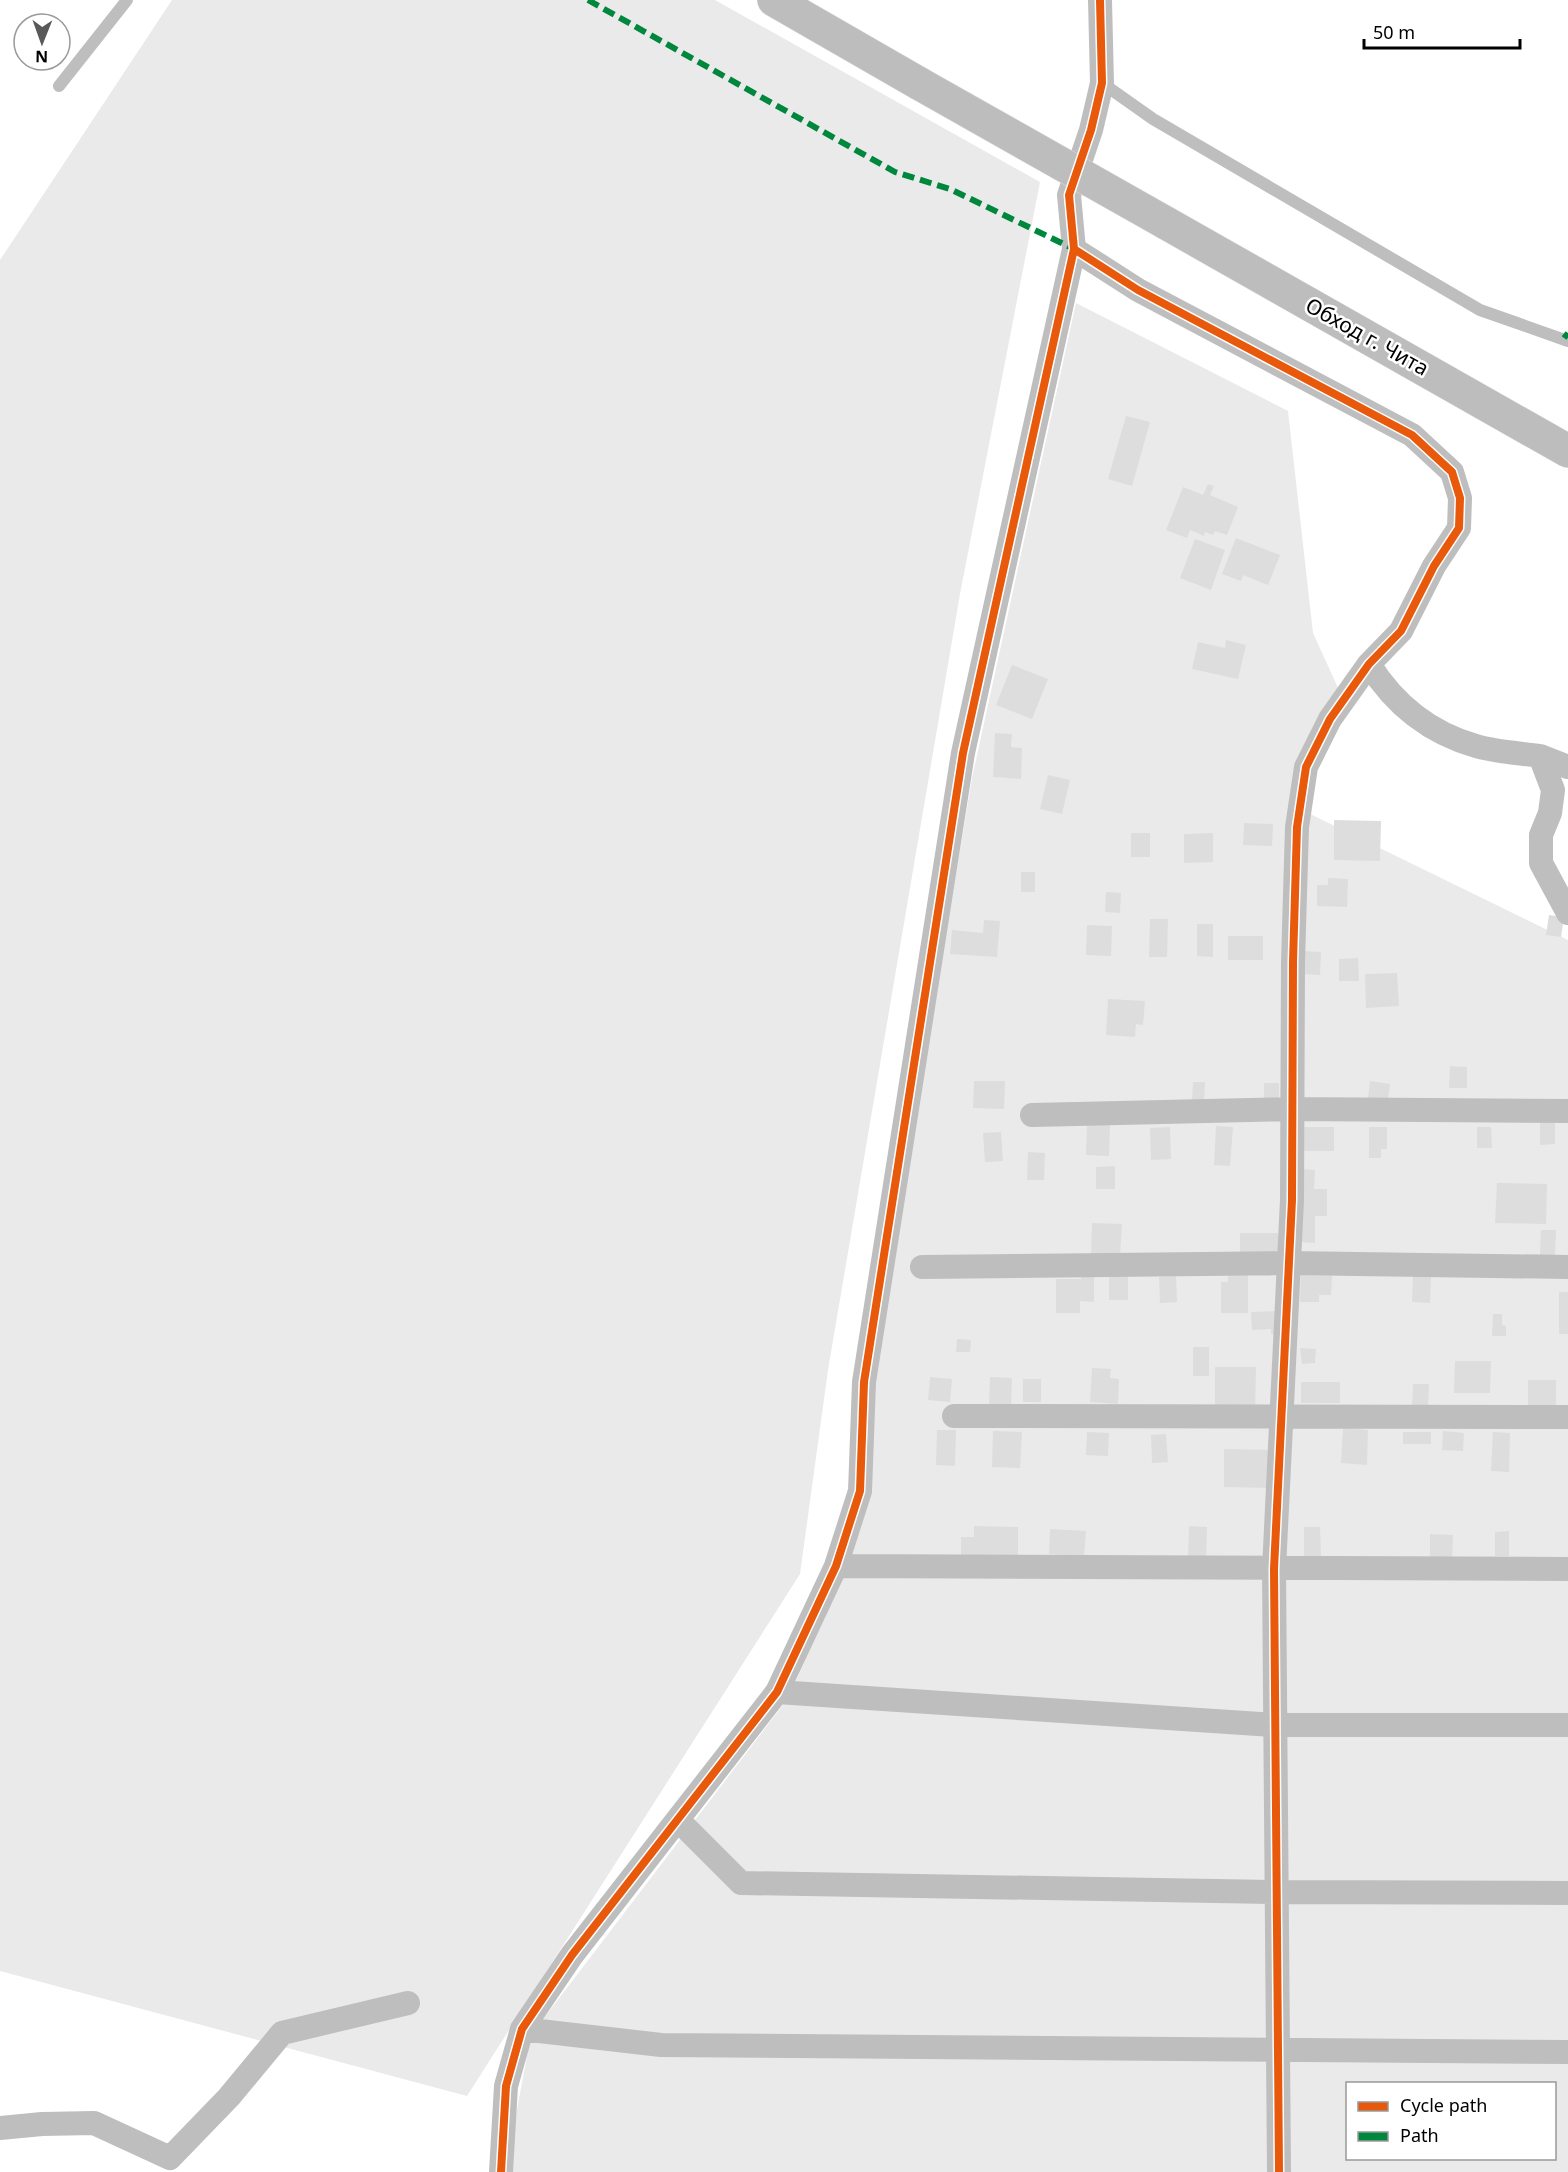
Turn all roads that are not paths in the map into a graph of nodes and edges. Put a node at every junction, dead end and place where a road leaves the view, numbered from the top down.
1 (127, 0) edge
2 (774, 0) edge
3 (1100, 0) edge
4 (1102, 83) junction
5 (59, 86) dead end
6 (1074, 249) junction
7 (1568, 341) edge
8 (1568, 451) edge
9 (1369, 664) junction
10 (1540, 756) junction
11 (1568, 767) edge
12 (1568, 914) edge
13 (1293, 1109) junction
14 (1568, 1111) edge
15 (1032, 1115) dead end
16 (1289, 1263) junction
17 (922, 1267) dead end
18 (1568, 1267) edge
19 (954, 1416) dead end
20 (1568, 1417) edge
21 (1279, 1418) junction
22 (836, 1566) junction
23 (1274, 1569) junction
24 (1568, 1569) edge
25 (777, 1692) junction
26 (1274, 1725) junction
27 (1568, 1725) edge
28 (678, 1820) junction
29 (1277, 1892) junction
30 (1568, 1893) edge
31 (408, 2003) dead end
32 (522, 2029) junction
33 (1279, 2050) junction
34 (1568, 2052) edge
35 (0, 2128) edge
36 (172, 2165) edge
37 (501, 2172) edge
38 (1279, 2172) edge

1 - 5 lane
2 - 8 highway, Обход г. Чита, bridge
3 - 4 street
4 - 6 street
4 - 7 lane
6 - 9 street
6 - 22 street
9 - 10 street
9 - 13 street
10 - 11 street
10 - 12 street
13 - 14 street
13 - 15 street
13 - 16 street
16 - 17 street
16 - 18 street
16 - 21 street
19 - 21 street
20 - 21 street
21 - 23 street
22 - 23 street
22 - 25 street
23 - 24 street
23 - 26 street
25 - 26 street
25 - 28 street
26 - 27 street
26 - 29 street
28 - 29 street
28 - 32 street
29 - 30 street
29 - 33 street
31 - 36 street
32 - 33 street
32 - 37 street
33 - 34 street
33 - 38 street
35 - 36 street

